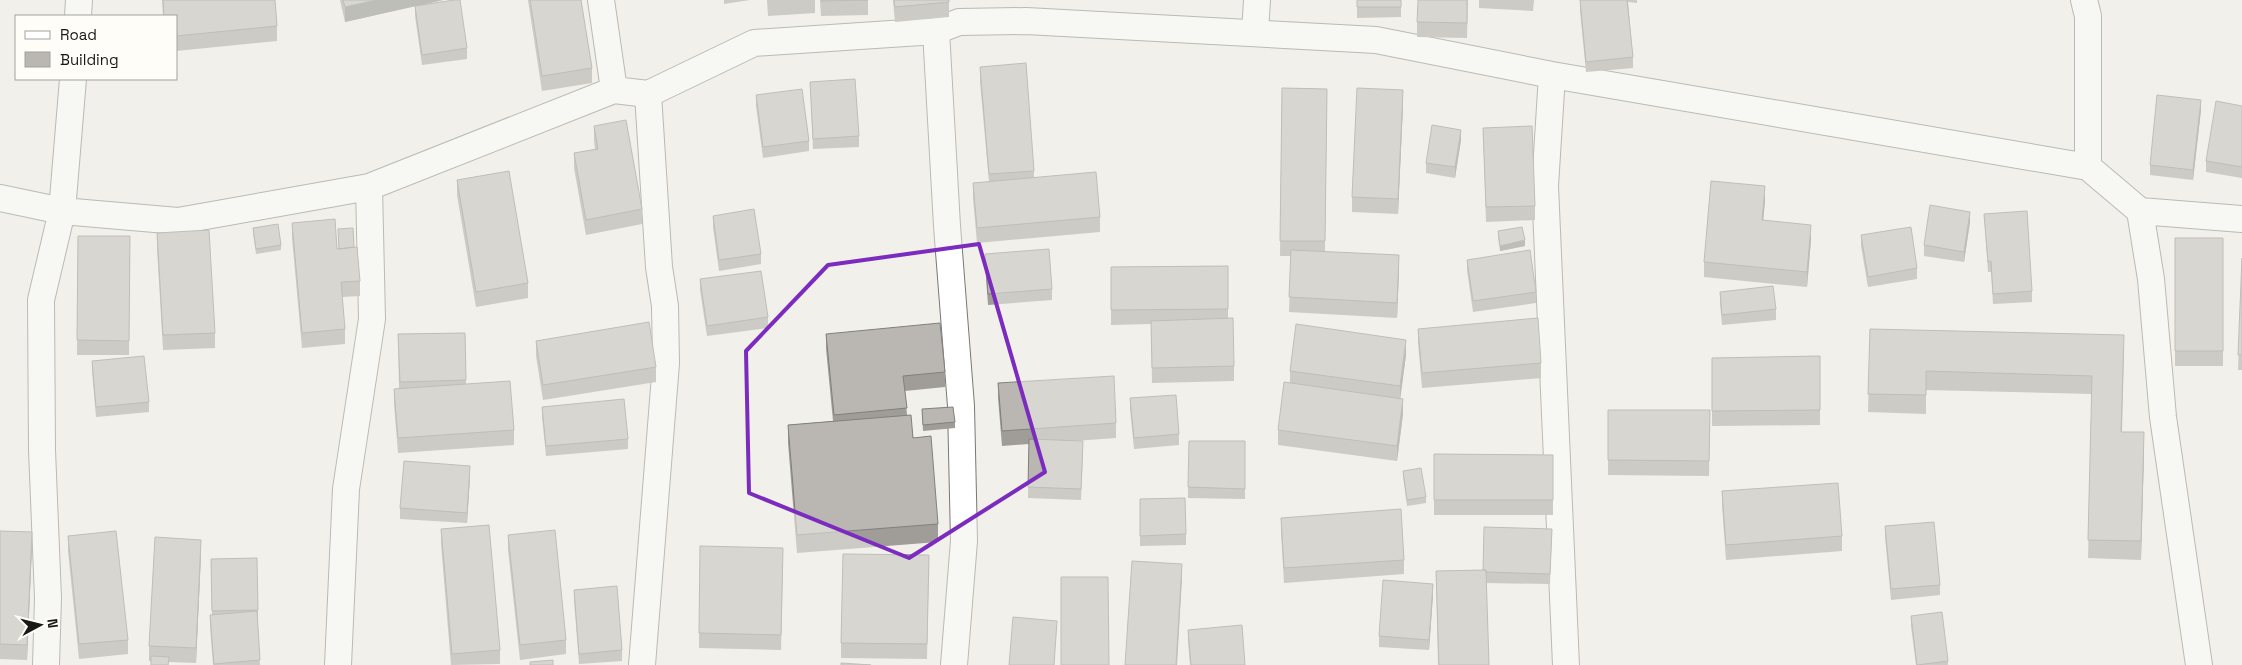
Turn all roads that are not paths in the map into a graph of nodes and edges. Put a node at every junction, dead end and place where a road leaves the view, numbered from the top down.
1 (79, 0) edge
2 (600, 0) edge
3 (1257, 0) edge
4 (2084, 0) edge
5 (78, 15) edge
6 (950, 18) edge
7 (1255, 32) junction
8 (1552, 75) junction
9 (72, 80) edge
10 (614, 90) junction
11 (648, 94) junction
12 (2088, 167) junction
13 (370, 187) junction
14 (0, 198) edge
15 (62, 211) junction
16 (2140, 211) junction
17 (2242, 219) edge
18 (46, 665) edge
19 (338, 665) edge
20 (642, 665) edge
21 (954, 665) edge
22 (1566, 665) edge
23 (2199, 665) edge

1 - 5 street
2 - 10 street
3 - 7 street
4 - 12 street
6 - 7 street
6 - 11 street
6 - 21 street
7 - 8 street
8 - 12 street
8 - 22 street
9 - 15 street
10 - 11 street
10 - 13 street
11 - 20 street
12 - 16 street
13 - 15 street
13 - 19 street
14 - 15 street
15 - 18 street
16 - 17 street
16 - 23 street

